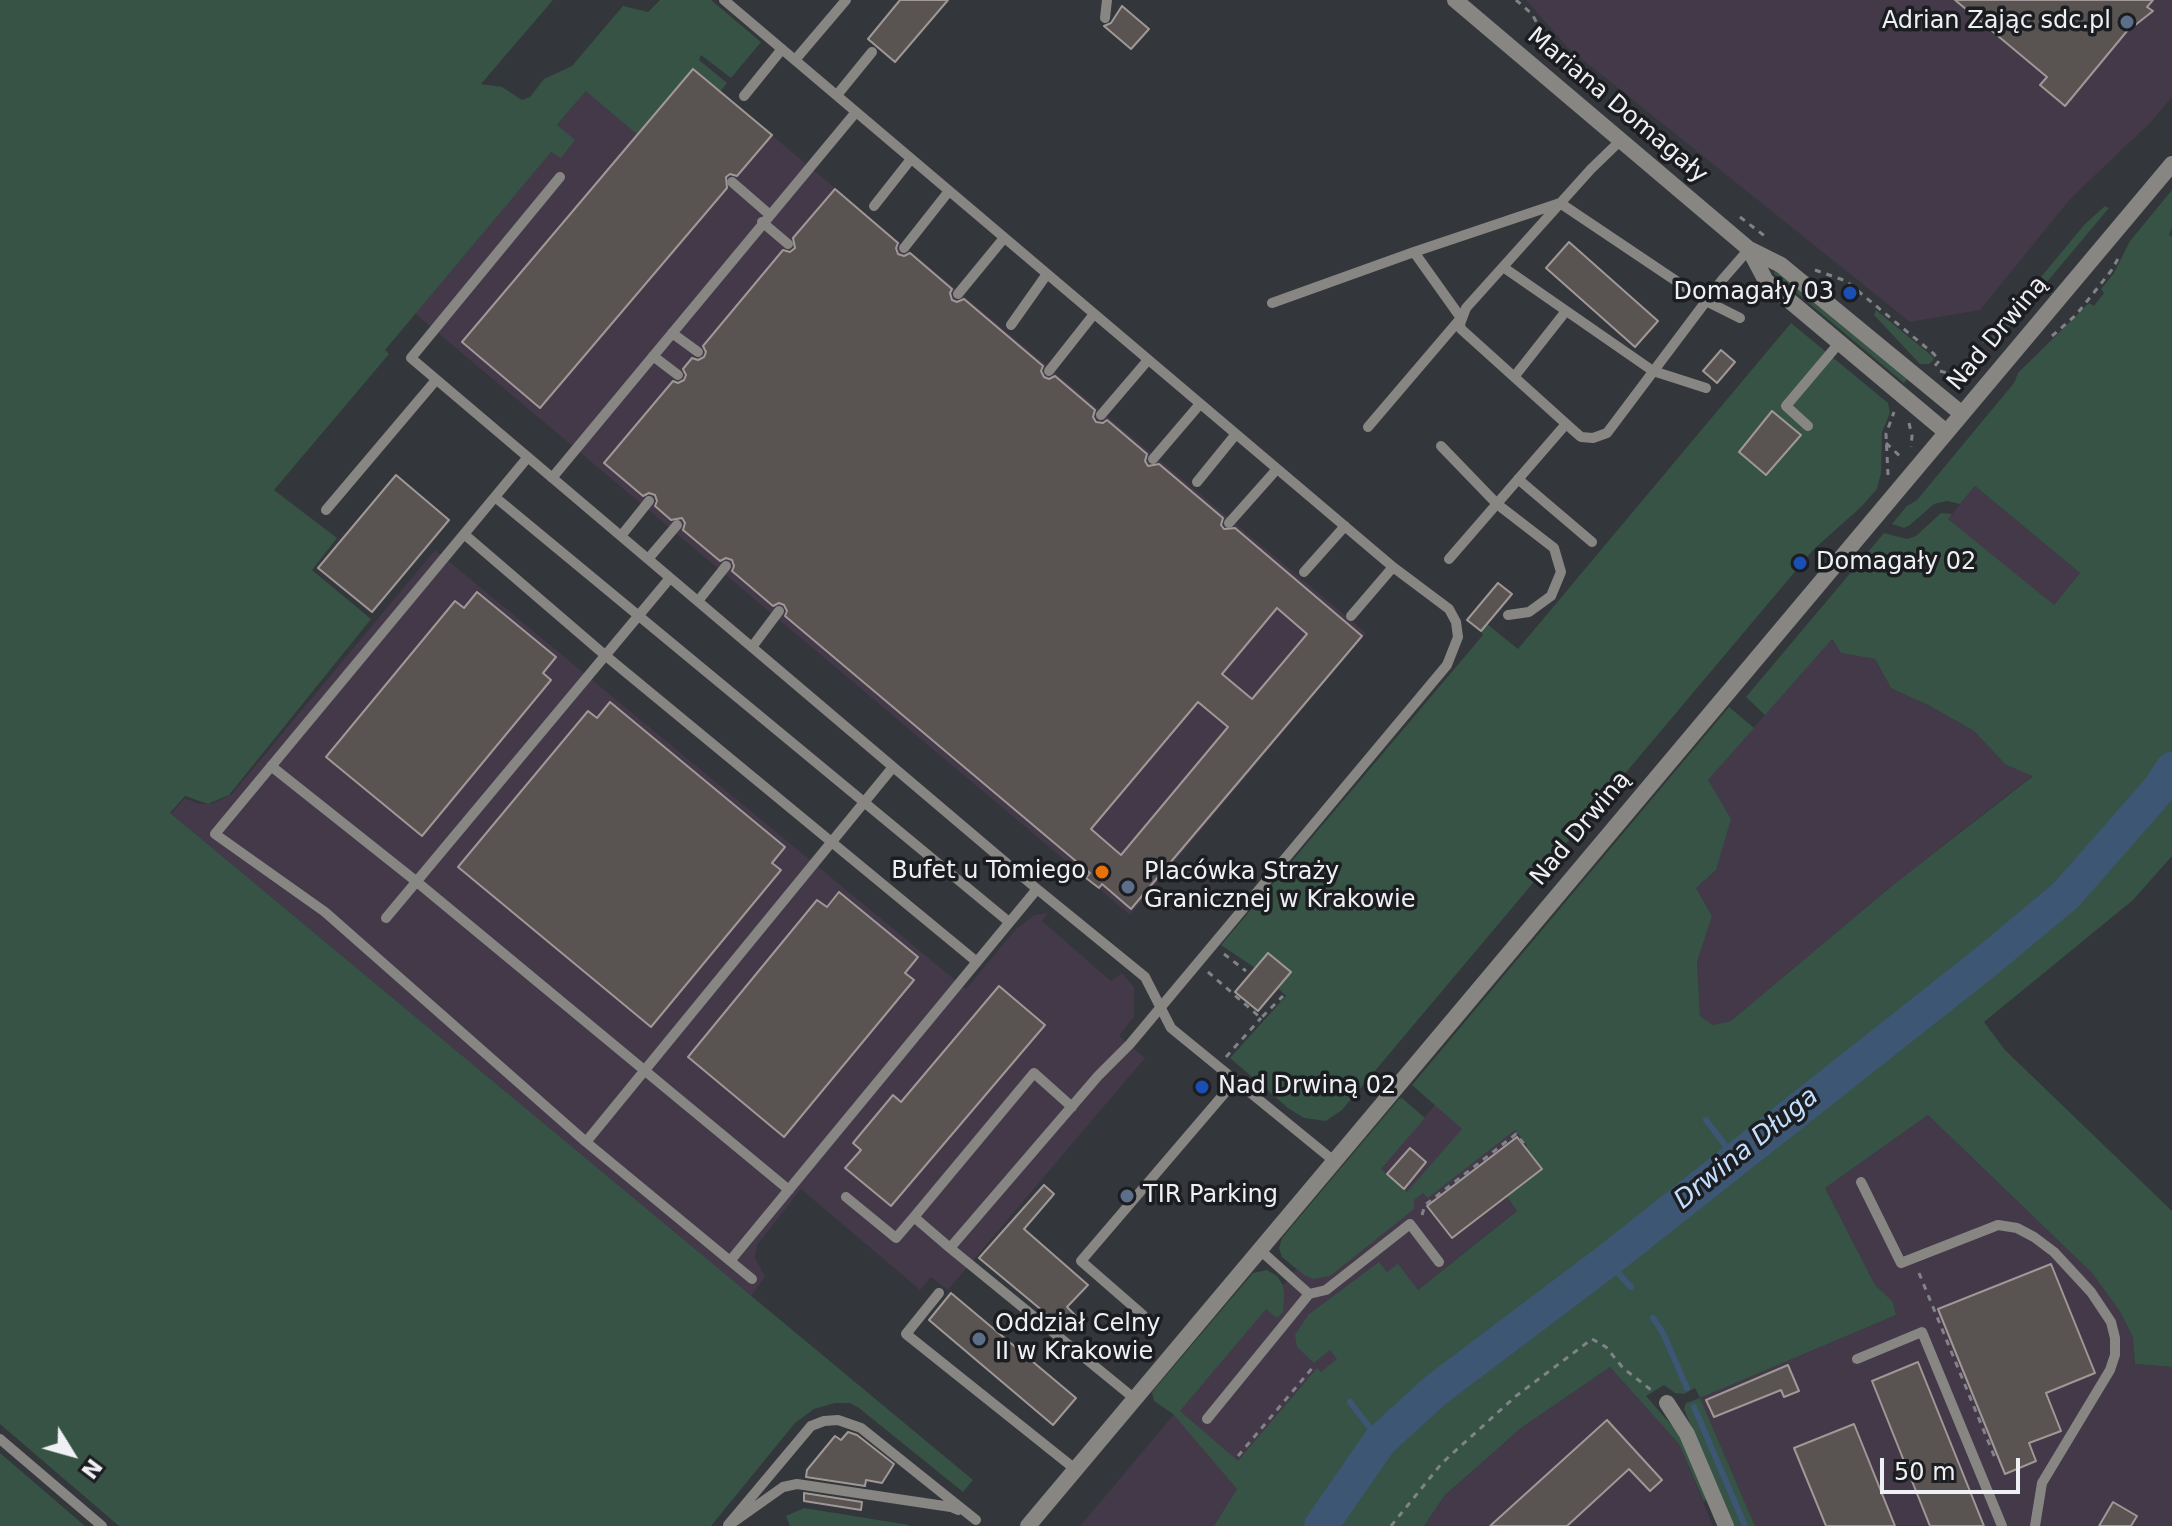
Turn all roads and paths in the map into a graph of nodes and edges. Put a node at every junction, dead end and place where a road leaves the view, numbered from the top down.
1 (724, 0) edge
2 (846, 0) edge
3 (1107, 0) edge
4 (1455, 0) edge
5 (1516, 0) edge
6 (1105, 18) dead end
7 (1542, 32) dead end
8 (782, 49) junction
9 (872, 52) dead end
10 (795, 60) junction
11 (837, 95) junction
12 (744, 96) dead end
13 (856, 112) junction
14 (1621, 140) junction
15 (911, 159) junction
16 (2172, 164) edge
17 (560, 177) dead end
18 (732, 182) dead end
19 (949, 191) junction
20 (1560, 203) junction
21 (874, 206) dead end
22 (766, 218) junction
23 (1004, 238) junction
24 (788, 244) dead end
25 (904, 248) dead end
26 (1749, 249) junction
27 (1414, 252) junction
28 (1503, 267) junction
29 (1821, 272) dead end
30 (1047, 274) junction
31 (958, 294) dead end
32 (1706, 301) junction
33 (1272, 303) dead end
34 (1566, 311) junction
35 (1094, 314) junction
36 (1461, 318) junction
37 (1740, 318) dead end
38 (1011, 325) dead end
39 (672, 333) junction
40 (1985, 340) dead end
41 (1840, 342) junction
42 (698, 352) dead end
43 (653, 356) junction
44 (1148, 360) junction
45 (1939, 361) dead end
46 (1934, 367) dead end
47 (1049, 371) dead end
48 (1653, 371) junction
49 (678, 375) dead end
50 (1514, 377) junction
51 (436, 380) junction
52 (1706, 388) dead end
53 (1200, 404) junction
54 (1962, 414) junction
55 (1101, 415) dead end
56 (1566, 424) junction
57 (1808, 426) dead end
58 (1368, 427) dead end
59 (1946, 432) junction
60 (1236, 434) junction
61 (1886, 443) junction
62 (1441, 446) dead end
63 (528, 457) junction
64 (1153, 459) dead end
65 (1277, 469) junction
66 (1896, 470) dead end
67 (552, 478) junction
68 (1518, 479) junction
69 (1197, 482) dead end
70 (495, 497) junction
71 (649, 501) dead end
72 (1497, 504) junction
73 (326, 510) dead end
74 (1229, 523) dead end
75 (677, 525) dead end
76 (1345, 526) junction
77 (464, 534) junction
78 (621, 536) junction
79 (1592, 542) dead end
80 (648, 559) junction
81 (1449, 559) dead end
82 (726, 566) dead end
83 (1393, 567) junction
84 (1304, 572) dead end
85 (670, 578) junction
86 (698, 601) junction
87 (779, 611) dead end
88 (640, 615) junction
89 (1508, 615) dead end
90 (1351, 616) dead end
91 (752, 647) junction
92 (606, 656) junction
93 (271, 766) junction
94 (893, 767) junction
95 (865, 802) junction
96 (831, 843) junction
97 (417, 882) junction
98 (1037, 889) junction
99 (386, 918) dead end
100 (1009, 922) junction
101 (1212, 944) junction
102 (977, 962) junction
103 (1205, 969) dead end
104 (1246, 971) dead end
105 (1283, 996) dead end
106 (1160, 1007) junction
107 (1261, 1018) junction
108 (1225, 1059) dead end
109 (644, 1071) junction
110 (1235, 1081) junction
111 (1072, 1107) junction
112 (586, 1142) junction
113 (1525, 1145) dead end
114 (1334, 1161) junction
115 (1861, 1182) dead end
116 (789, 1190) junction
117 (846, 1197) dead end
118 (914, 1217) junction
119 (1410, 1224) junction
120 (950, 1248) junction
121 (1260, 1250) junction
122 (1913, 1258) junction
123 (730, 1261) junction
124 (1439, 1262) dead end
125 (752, 1279) dead end
126 (939, 1293) dead end
127 (1309, 1294) junction
128 (1143, 1315) dead end
129 (1857, 1359) dead end
130 (1314, 1366) dead end
131 (1135, 1399) junction
132 (1667, 1403) joint
133 (1207, 1419) dead end
134 (0, 1439) edge
135 (1238, 1456) dead end
136 (1995, 1458) dead end
137 (1075, 1469) junction
138 (976, 1520) junction
139 (728, 1525) edge
140 (102, 1526) edge
141 (987, 1526) edge
142 (1028, 1526) edge
143 (1391, 1526) edge
144 (1726, 1526) edge
145 (2002, 1526) edge
146 (2035, 1526) edge

1 - 8 lane
2 - 10 lane
3 - 6 lane
4 - 14 street, Mariana Domagały
5 - 7 path
8 - 10 lane
8 - 12 lane
9 - 11 lane
10 - 11 lane
11 - 13 lane
13 - 15 lane
13 - 22 lane
14 - 20 lane
14 - 26 street, Mariana Domagały
15 - 19 lane
15 - 21 lane
16 - 54 street, Nad Drwiną
17 - 51 lane
18 - 22 lane
19 - 23 lane
19 - 25 lane
20 - 27 lane
20 - 28 lane
20 - 32 lane
22 - 24 lane
22 - 39 lane
23 - 30 lane
23 - 31 lane
26 - 32 lane
26 - 41 street, Mariana Domagały
26 - 54 street, Mariana Domagały
27 - 33 lane
27 - 36 lane
28 - 34 lane
28 - 36 lane
29 - 45 path
30 - 35 lane
30 - 38 lane
32 - 37 lane
32 - 48 lane
34 - 48 lane
34 - 50 lane
35 - 44 lane
35 - 47 lane
36 - 50 lane
36 - 58 lane
39 - 42 lane
39 - 43 lane
40 - 46 path
41 - 57 lane
41 - 59 street, Mariana Domagały
43 - 49 lane
43 - 67 lane
44 - 53 lane
44 - 55 lane
48 - 52 lane
48 - 56 lane
50 - 56 lane
51 - 63 lane
51 - 73 lane
53 - 60 lane
53 - 64 lane
54 - 59 street, Nad Drwiną
56 - 68 lane
59 - 114 street, Nad Drwiną
60 - 65 lane
60 - 69 lane
61 - 61 path
61 - 66 path
62 - 72 lane
63 - 67 lane
63 - 70 lane
65 - 74 lane
65 - 76 lane
67 - 78 lane
68 - 72 lane
68 - 79 lane
70 - 77 lane
70 - 88 lane
71 - 78 lane
72 - 81 lane
72 - 89 lane
75 - 80 lane
76 - 83 lane
76 - 84 lane
77 - 92 lane
77 - 93 lane
78 - 80 lane
80 - 85 lane
82 - 86 lane
83 - 90 lane
83 - 101 lane
85 - 86 lane
85 - 88 lane
86 - 91 lane
87 - 91 lane
88 - 92 lane
88 - 95 lane
91 - 94 lane
92 - 96 lane
92 - 97 lane
93 - 97 lane
93 - 112 lane
94 - 95 lane
94 - 98 lane
95 - 96 lane
95 - 100 lane
96 - 102 lane
96 - 109 lane
97 - 99 lane
97 - 109 lane
98 - 100 lane
98 - 106 lane
100 - 102 lane
101 - 104 path
101 - 106 lane
102 - 116 lane
103 - 107 path
105 - 107 path
106 - 110 lane
106 - 111 lane
107 - 108 path
109 - 112 lane
109 - 116 lane
110 - 114 lane
110 - 128 lane
111 - 118 lane
111 - 120 lane
112 - 123 lane
113 - 119 path
114 - 121 street, Nad Drwiną
115 - 122 lane
116 - 123 lane
117 - 118 lane
118 - 120 lane
119 - 124 lane
119 - 127 lane
120 - 131 lane
121 - 127 lane
121 - 131 street, Nad Drwiną
122 - 136 path
122 - 146 lane
123 - 125 lane
126 - 137 lane
127 - 133 lane
129 - 145 lane
130 - 135 path
131 - 137 street, Nad Drwiną
132 - 143 path
132 - 144 street
134 - 140 lane
137 - 142 street, Nad Drwiną
138 - 139 lane
138 - 139 lane
138 - 141 lane

